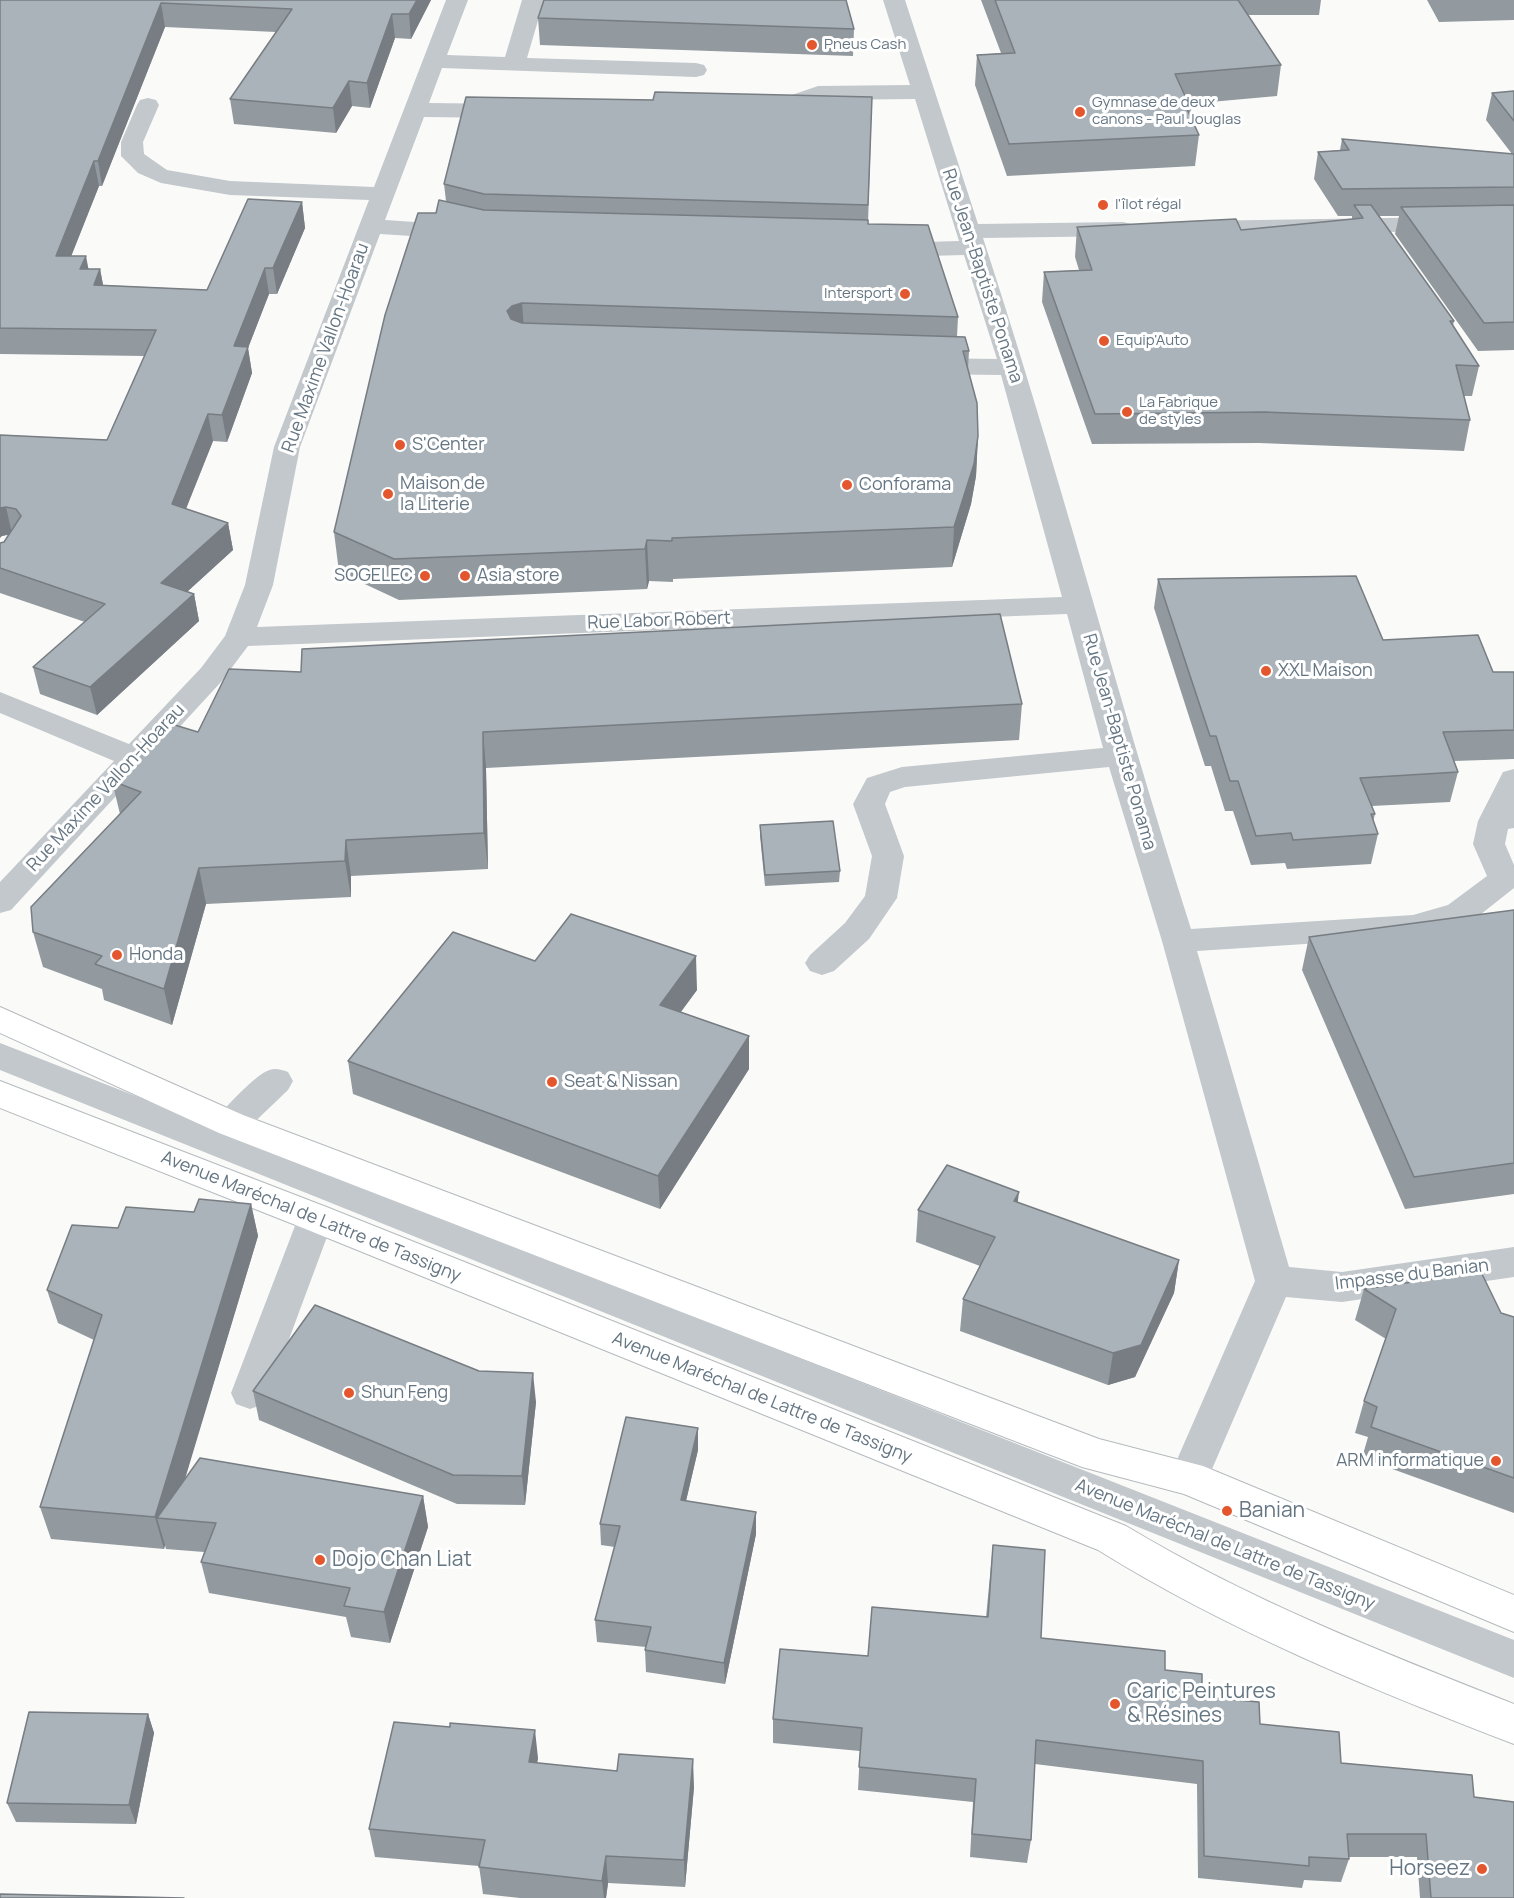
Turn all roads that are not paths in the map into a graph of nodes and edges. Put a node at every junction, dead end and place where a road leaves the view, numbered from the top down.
1 (457, 0) edge
2 (533, 0) edge
3 (894, 0) edge
4 (433, 61) junction
5 (514, 64) junction
6 (696, 70) dead end
7 (924, 92) junction
8 (148, 105) dead end
9 (415, 110) junction
10 (531, 111) edge
11 (747, 112) edge
12 (383, 194) junction
13 (1514, 224) edge
14 (371, 226) junction
15 (1176, 228) edge
16 (1141, 229) edge
17 (477, 236) edge
18 (971, 240) junction
19 (864, 250) edge
20 (904, 366) edge
21 (1012, 367) junction
22 (1079, 605) junction
23 (238, 637) junction
24 (0, 702) edge
25 (1121, 756) junction
26 (134, 758) junction
27 (1514, 779) edge
28 (1504, 819) edge
29 (1509, 879) edge
30 (0, 902) edge
31 (1178, 941) junction
32 (822, 963) dead end
33 (0, 1019) edge
34 (0, 1056) edge
35 (276, 1081) dead end
36 (0, 1094) edge
37 (231, 1124) junction
38 (316, 1218) junction
39 (1514, 1262) edge
40 (1274, 1281) junction
41 (250, 1392) dead end
42 (1189, 1478) junction
43 (1514, 1614) edge
44 (1514, 1659) edge
45 (1514, 1724) edge

1 - 4 street, Rue Maxime Vallon-Hoarau
2 - 5 street
3 - 7 street, Rue Jean-Baptiste Ponama
4 - 5 street
4 - 9 street, Rue Maxime Vallon-Hoarau
5 - 6 street
7 - 11 street
7 - 18 street, Rue Jean-Baptiste Ponama
8 - 12 street
9 - 10 street
9 - 12 street, Rue Maxime Vallon-Hoarau
12 - 14 street, Rue Maxime Vallon-Hoarau
13 - 15 street
14 - 17 street
14 - 23 street, Rue Maxime Vallon-Hoarau
16 - 18 street
18 - 19 street
18 - 21 street, Rue Jean-Baptiste Ponama
20 - 21 street
21 - 22 street, Rue Jean-Baptiste Ponama
22 - 23 street, Rue Labor Robert
22 - 25 street, Rue Jean-Baptiste Ponama
23 - 26 street, Rue Maxime Vallon-Hoarau
24 - 26 street
25 - 31 street, Rue Jean-Baptiste Ponama
25 - 32 street
26 - 30 street, Rue Maxime Vallon-Hoarau
27 - 28 street
28 - 29 street
29 - 31 street
31 - 40 street, Rue Jean-Baptiste Ponama
33 - 37 main road, Avenue Maréchal de Lattre de Tassigny
34 - 44 street, Avenue Maréchal de Lattre de Tassigny
35 - 37 street
36 - 38 main road, Avenue Maréchal de Lattre de Tassigny
37 - 42 main road, Avenue Maréchal de Lattre de Tassigny
38 - 41 street
38 - 45 main road, Avenue Maréchal de Lattre de Tassigny
39 - 40 street, Impasse du Banian
40 - 42 street
42 - 43 main road, Avenue Maréchal de Lattre de Tassigny

